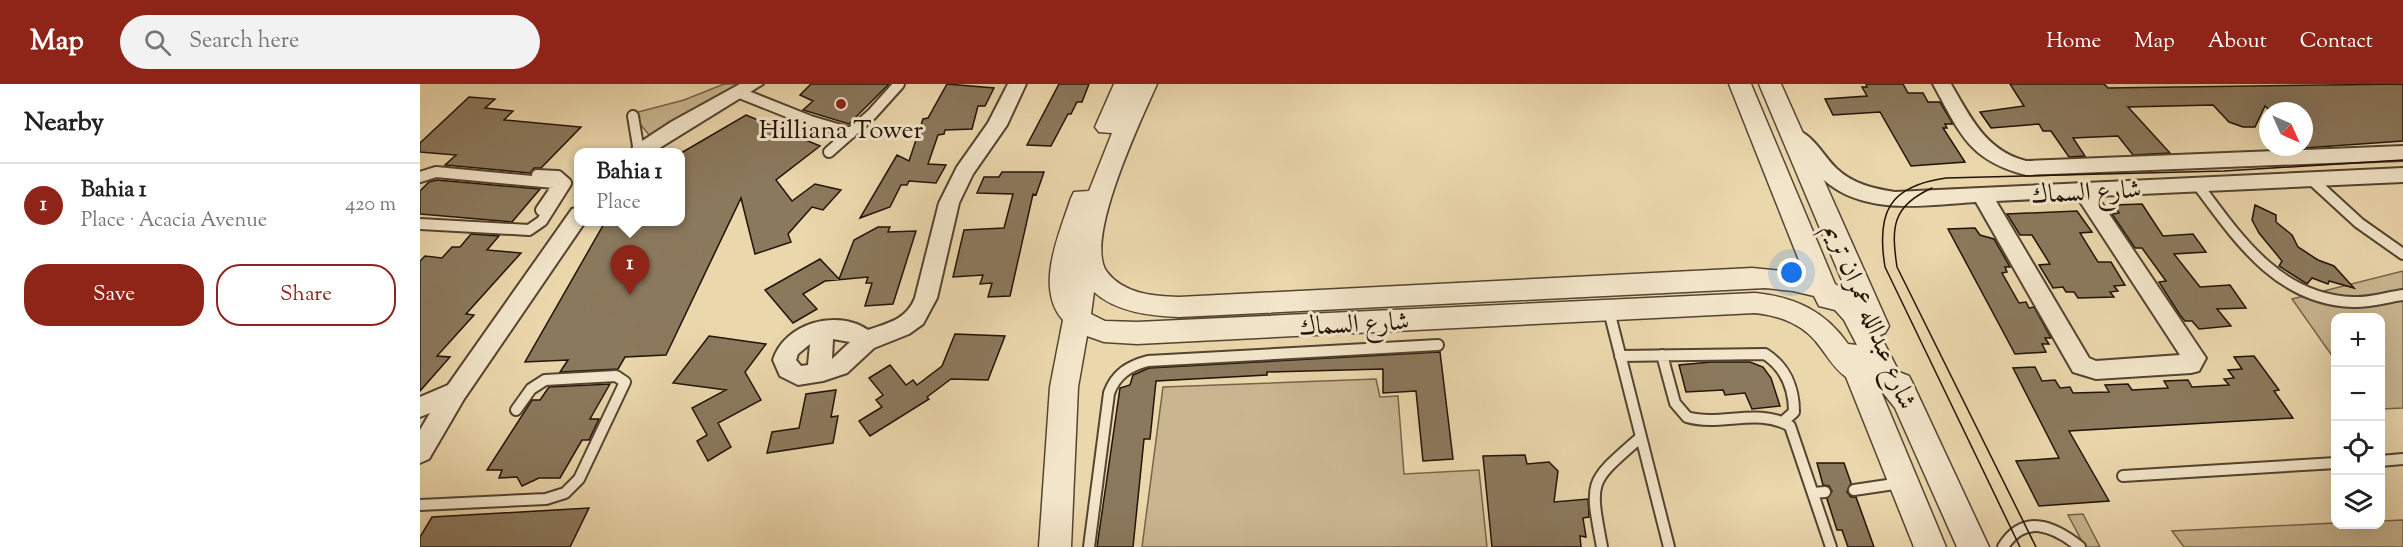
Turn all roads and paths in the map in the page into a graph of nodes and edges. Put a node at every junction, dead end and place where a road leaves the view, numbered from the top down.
1 (899, 84) edge
2 (1017, 84) edge
3 (1125, 84) edge
4 (1146, 84) edge
5 (1740, 84) edge
6 (1770, 84) edge
7 (1942, 84) edge
8 (747, 88) edge
9 (633, 116) dead end
10 (851, 133) junction
11 (1792, 134) junction
12 (638, 148) edge
13 (646, 148) edge
14 (829, 152) dead end
15 (2403, 153) edge
16 (537, 175) dead end
17 (2403, 175) edge
18 (420, 177) edge
19 (2311, 179) junction
20 (2198, 185) junction
21 (2083, 191) junction
22 (1983, 196) junction
23 (541, 210) dead end
24 (574, 221) edge
25 (420, 224) edge
26 (1801, 232) junction
27 (1088, 252) junction
28 (2403, 254) edge
29 (1752, 278) junction
30 (1825, 292) junction
31 (2403, 295) edge
32 (1609, 311) junction
33 (1078, 319) junction
34 (822, 330) junction
35 (1137, 333) junction
36 (865, 342) junction
37 (1438, 345) dead end
38 (1662, 355) junction
39 (1620, 356) junction
40 (1857, 370) junction
41 (819, 373) junction
42 (1064, 387) junction
43 (456, 393) junction
44 (1906, 400) junction
45 (420, 407) edge
46 (516, 410) dead end
47 (1785, 420) junction
48 (428, 428) edge
49 (1641, 437) junction
50 (420, 452) edge
51 (2403, 459) edge
52 (2385, 461) edge
53 (2331, 464) edge
54 (2123, 476) dead end
55 (1904, 483) junction
56 (1854, 490) dead end
57 (420, 505) edge
58 (1055, 547) edge
59 (1089, 547) edge
60 (1602, 547) edge
61 (1670, 547) edge
62 (1831, 547) edge
63 (1930, 547) edge
64 (1973, 547) edge
65 (2003, 547) edge
66 (2080, 547) edge

1 - 10 lane
2 - 36 street
3 - 33 street
4 - 27 street
5 - 26 street, شارع عبدالله عمران تريم
6 - 11 street, شارع عبدالله عمران تريم
7 - 15 street
8 - 10 lane
8 - 13 street
9 - 12 lane
10 - 14 lane
11 - 22 street, شارع السماك
11 - 44 street, شارع عبدالله عمران تريم
16 - 25 lane
17 - 19 street, شارع السماك
18 - 23 lane
19 - 20 street, شارع السماك
19 - 28 lane
20 - 21 street, شارع السماك
20 - 31 lane
21 - 22 street, شارع السماك
21 - 22 street
24 - 43 street
26 - 29 street
26 - 30 street, شارع عبدالله عمران تريم
27 - 29 street, شارع السماك
27 - 33 street
29 - 30 street, شارع السماك
30 - 40 street, شارع عبدالله عمران تريم
30 - 44 street, شارع السماك
32 - 35 street, شارع السماك
32 - 39 lane
32 - 40 street, شارع السماك
33 - 35 street, شارع السماك
33 - 42 street
34 - 36 street
34 - 41 street
34 - 41 street
35 - 42 street
36 - 41 street
37 - 59 lane
38 - 39 lane
38 - 47 lane
38 - 47 lane
39 - 49 lane
40 - 55 street, شارع عبدالله عمران تريم
42 - 58 street
43 - 45 street
43 - 48 street
44 - 64 street, شارع عبدالله عمران تريم
46 - 57 lane
47 - 62 lane
48 - 50 street
49 - 60 lane
49 - 61 lane
51 - 52 lane
53 - 54 lane
55 - 56 lane
55 - 63 street, شارع عبدالله عمران تريم
65 - 66 lane

